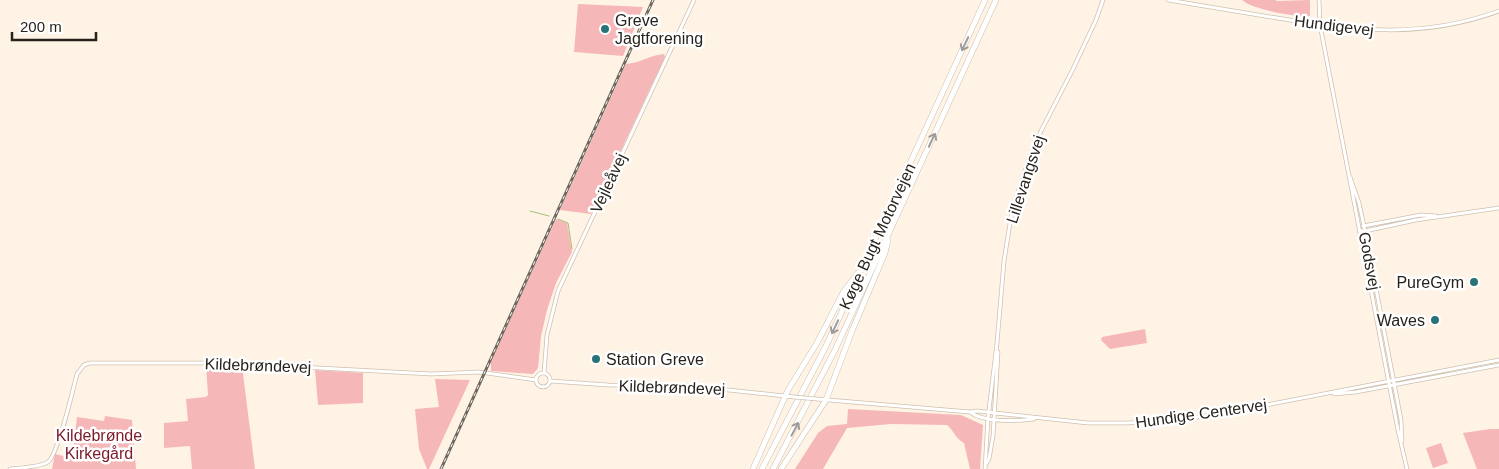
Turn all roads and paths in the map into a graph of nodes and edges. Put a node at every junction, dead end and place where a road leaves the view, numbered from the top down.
1 (694, 0) edge
2 (985, 0) edge
3 (996, 0) edge
4 (1103, 0) edge
5 (1168, 0) edge
6 (1318, 0) edge
7 (1499, 11) edge
8 (1320, 25) junction
9 (1347, 166) junction
10 (1499, 208) edge
11 (1440, 217) junction
12 (1364, 226) junction
13 (1359, 231) junction
14 (890, 232) junction
15 (1365, 232) junction
16 (863, 267) junction
17 (997, 342) junction
18 (1499, 360) edge
19 (1499, 365) edge
20 (544, 373) junction
21 (536, 380) junction
22 (1394, 380) junction
23 (550, 381) junction
24 (1388, 381) junction
25 (1395, 385) junction
26 (1389, 386) junction
27 (1331, 393) junction
28 (785, 396) junction
29 (794, 397) joint
30 (826, 400) junction
31 (970, 412) junction
32 (988, 412) junction
33 (994, 413) junction
34 (988, 418) junction
35 (994, 419) junction
36 (1040, 419) junction
37 (1402, 446) junction
38 (985, 467) edge
39 (10, 469) edge
40 (753, 469) edge
41 (762, 469) edge
42 (773, 469) edge
43 (781, 469) edge
44 (1408, 469) edge

1 - 20 street, Vejleåvej
2 -> 16 highway, Køge Bugt Motorvejen
14 -> 3 highway, Køge Bugt Motorvejen
4 - 17 street, Lillevangsvej
5 - 8 street, Hundigevej
6 - 8 street, Godsvej
7 - 8 street, Hundigevej
8 - 9 street, Godsvej
9 - 12 street, Godsvej
9 - 13 street, Godsvej
10 - 11 street
11 - 12 street
11 - 15 street
12 - 13 street
12 - 15 street, Godsvej
13 - 15 street
13 - 24 street, Godsvej
14 - 30 highway
42 -> 14 highway, Køge Bugt Motorvejen
15 - 22 street, Godsvej
16 - 28 highway
16 -> 41 highway, Køge Bugt Motorvejen
17 - 32 street, Lillevangsvej
17 - 33 street, Lillevangsvej
18 - 22 street, Hundige Centervej
19 - 25 street, Hundige Centervej
20 - 21 street
20 - 23 street
21 - 23 street
21 - 39 street, Kildebrøndevej
22 - 24 street, Hundige Centervej
22 - 25 street, Godsvej
23 - 28 street, Kildebrøndevej
24 - 26 street, Godsvej
24 - 27 street, Hundige Centervej
25 - 26 street, Hundige Centervej
25 - 37 street, Godsvej
26 - 27 street, Hundige Centervej
26 - 37 street, Godsvej
27 - 36 street, Hundige Centervej
28 - 29 street, Kildebrøndevej
28 - 40 highway
29 - 30 street, Hundige Centervej, bridge
30 - 31 street, Hundige Centervej
30 - 43 highway
31 - 32 street, Hundige Centervej
31 - 34 street, Hundige Centervej
32 - 33 street, Hundige Centervej
32 - 34 street, Lillevangsvej
33 - 35 street, Lillevangsvej
33 - 36 street, Hundige Centervej
34 - 35 street, Hundige Centervej
34 - 38 street, Lillevangsvej
35 - 36 street, Hundige Centervej
35 - 38 street, Lillevangsvej
37 - 44 street, Godsvej

